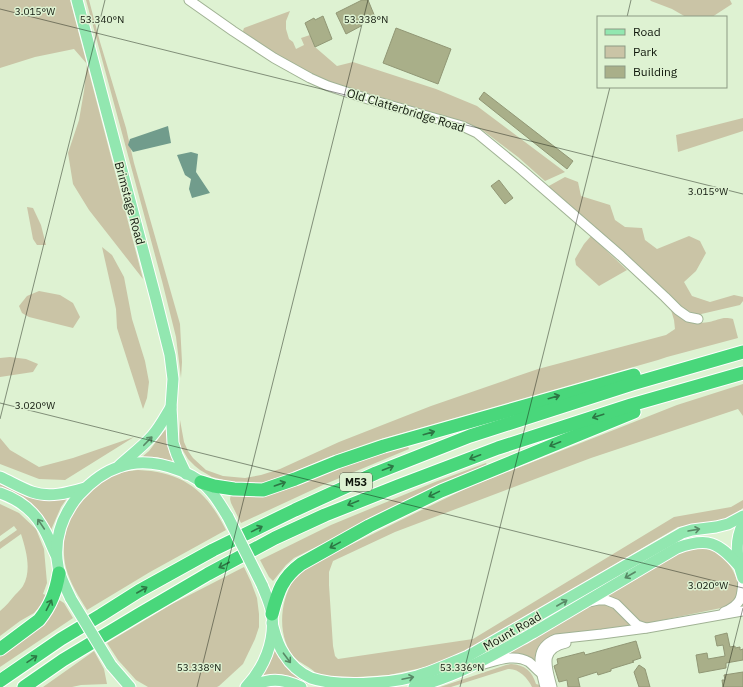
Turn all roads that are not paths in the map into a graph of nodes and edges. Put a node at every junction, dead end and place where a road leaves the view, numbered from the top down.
1 (76, 0) edge
2 (189, 0) edge
3 (698, 319) dead end
4 (741, 352) edge
5 (743, 373) edge
6 (708, 383) junction
7 (171, 407) junction
8 (119, 467) junction
9 (186, 474) junction
10 (0, 477) edge
11 (200, 482) junction
12 (86, 488) junction
13 (0, 493) edge
14 (743, 516) edge
15 (743, 524) edge
16 (57, 559) junction
17 (739, 566) junction
18 (60, 573) junction
19 (743, 578) edge
20 (582, 604) junction
21 (743, 611) edge
22 (713, 616) junction
23 (272, 618) junction
24 (647, 628) junction
25 (602, 634) junction
26 (0, 649) edge
27 (463, 670) junction
28 (541, 673) junction
29 (0, 681) edge
30 (24, 687) edge
31 (130, 687) edge
32 (246, 687) edge
33 (250, 687) edge
34 (301, 687) edge
35 (414, 687) edge
36 (545, 687) edge
37 (552, 687) edge

1 - 7 main road, Brimstage Road
2 - 3 street, Old Clatterbridge Road
11 -> 4 highway
29 -> 4 highway, M53
5 - 6 highway, M53
6 -> 23 highway
6 -> 30 highway, M53
8 -> 7 main road, Brimstage Road
7 - 9 main road, Brimstage Road
8 - 9 main road, Mount Road
8 - 12 main road
9 - 11 main road, Mount Road
10 - 12 main road
11 - 23 main road, Mount Road, bridge
12 - 16 main road
16 -> 13 main road
23 -> 14 main road, Mount Road
15 - 17 main road
16 - 18 main road
17 - 19 main road
17 -> 20 main road, Mount Road
26 -> 18 highway
18 - 31 main road, bridge
19 - 22 street
20 - 24 street
20 - 27 main road, Mount Road
21 - 22 street
22 - 24 street
23 - 32 main road
24 - 25 street
25 - 28 street
25 - 37 street
27 - 28 street, Mount Road
27 - 35 main road, Mount Road
28 - 36 street
33 - 34 main road

